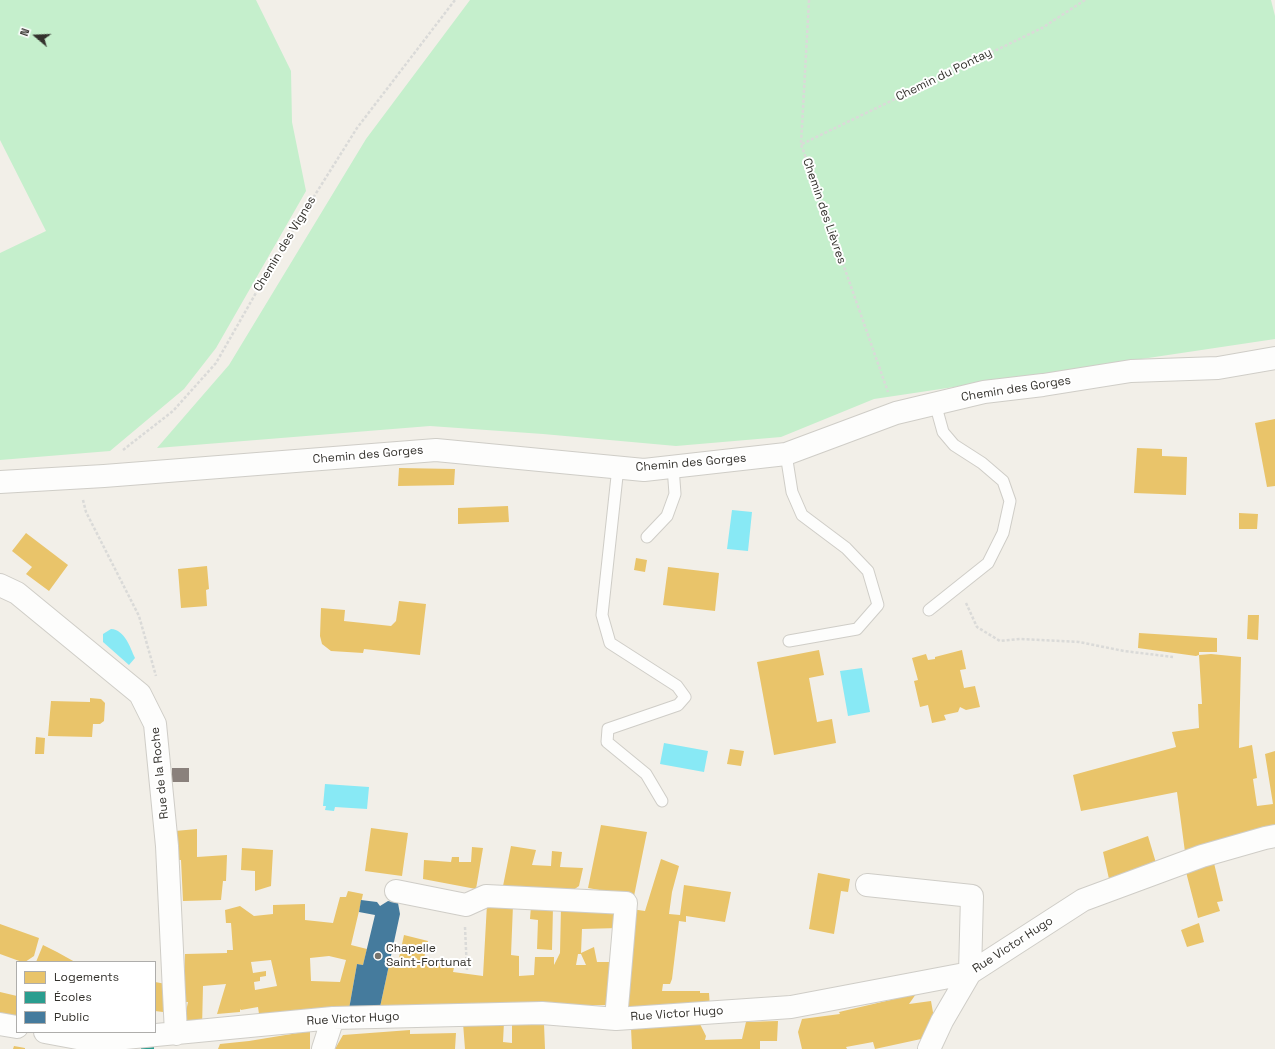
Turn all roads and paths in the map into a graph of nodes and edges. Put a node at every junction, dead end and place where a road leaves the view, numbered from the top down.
1 (455, 0) edge
2 (809, 0) edge
3 (1085, 0) edge
4 (801, 144) junction
5 (1275, 358) edge
6 (935, 403) junction
7 (896, 413) junction
8 (786, 454) junction
9 (673, 467) junction
10 (618, 468) junction
11 (104, 476) junction
12 (79, 478) junction
13 (0, 482) edge
14 (647, 537) dead end
15 (0, 584) edge
16 (958, 587) junction
17 (929, 610) dead end
18 (789, 641) dead end
19 (1173, 657) dead end
20 (157, 680) dead end
21 (662, 801) dead end
22 (1275, 836) edge
23 (867, 886) dead end
24 (396, 891) dead end
25 (466, 905) junction
26 (466, 971) dead end
27 (970, 974) junction
28 (333, 1018) junction
29 (616, 1018) junction
30 (0, 1024) edge
31 (16, 1027) edge
32 (50, 1033) edge
33 (176, 1034) junction
34 (323, 1049) edge
35 (929, 1049) edge

1 - 11 path, Chemin des Vignes
2 - 4 path, Chemin des Lièvres
3 - 4 path, Chemin du Pontay
4 - 7 path, Chemin des Lièvres
5 - 6 street, Chemin des Gorges
6 - 7 street, Chemin des Gorges
6 - 16 lane
7 - 8 street, Chemin des Gorges
8 - 9 street, Chemin des Gorges
8 - 18 lane
9 - 10 street, Chemin des Gorges
9 - 14 lane
10 - 11 street, Chemin des Gorges
10 - 21 lane
11 - 12 street, Chemin des Gorges
12 - 13 street, Chemin des Gorges
12 - 20 path
15 - 33 street, Rue de la Roche
16 - 17 lane
16 - 19 path
22 - 27 street, Rue Victor Hugo
23 - 27 street
24 - 25 street
25 - 26 path
25 - 29 street
27 - 29 street, Rue Victor Hugo
27 - 35 street
28 - 29 street, Rue Victor Hugo
28 - 33 street, Rue Victor Hugo
28 - 34 street
30 - 31 street
32 - 33 street, Rue Victor Hugo

